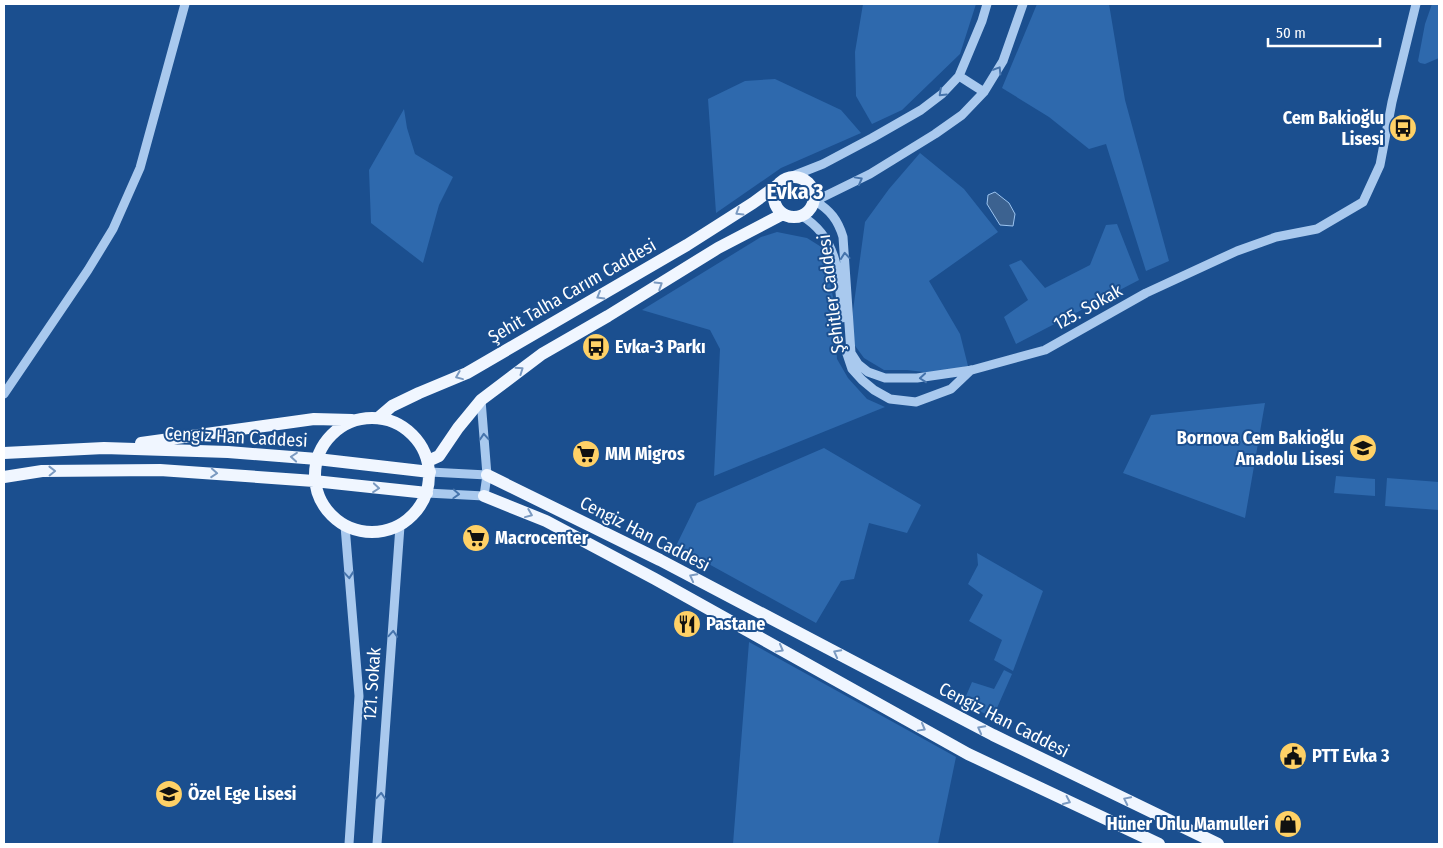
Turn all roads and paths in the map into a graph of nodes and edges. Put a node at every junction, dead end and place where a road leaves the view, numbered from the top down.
1 (185, 4) edge
2 (987, 4) edge
3 (1023, 4) edge
4 (1416, 4) edge
5 (959, 76) junction
6 (984, 92) junction
7 (790, 177) junction
8 (779, 184) junction
9 (815, 201) junction
10 (783, 214) junction
11 (802, 216) junction
12 (972, 370) junction
13 (4, 394) edge
14 (481, 400) junction
15 (916, 402) joint
16 (378, 418) junction
17 (358, 420) junction
18 (104, 448) junction
19 (4, 453) edge
20 (317, 459) junction
21 (429, 466) junction
22 (487, 475) junction
23 (4, 477) edge
24 (314, 481) junction
25 (427, 492) junction
26 (484, 496) junction
27 (344, 526) junction
28 (400, 526) junction
29 (349, 844) edge
30 (377, 844) edge
31 (1159, 844) edge
32 (1218, 844) edge

1 - 13 street
2 - 5 street
6 -> 3 street
4 - 12 street, 125. Sokak
5 - 6 street
5 -> 7 street
9 -> 6 street
7 - 8 main road
7 - 9 main road
8 - 10 main road
8 -> 16 main road, Şehit Talha Carım Caddesi
9 - 11 main road
12 -> 9 street, Şehitler Caddesi
10 - 11 main road
14 -> 10 main road
11 - 15 street, Şehitler Caddesi
12 - 15 street, 125. Sokak
14 - 21 main road
22 -> 14 street
16 - 17 main road
16 - 21 main road
17 - 18 main road
17 - 20 main road
18 - 19 main road, Cengiz Han Caddesi
20 -> 18 main road, Cengiz Han Caddesi
20 - 21 main road, Cengiz Han Caddesi
20 - 24 main road
21 - 22 street, Cengiz Han Caddesi
21 - 25 main road
22 - 26 street
32 -> 22 main road, Cengiz Han Caddesi
23 -> 24 main road, Cengiz Han Caddesi
24 -> 25 main road, Cengiz Han Caddesi
24 - 27 main road
25 -> 26 street, Cengiz Han Caddesi
25 - 28 main road
26 -> 31 main road, Cengiz Han Caddesi
27 - 28 main road
27 -> 29 street, 121. Sokak
30 -> 28 street, 121. Sokak

